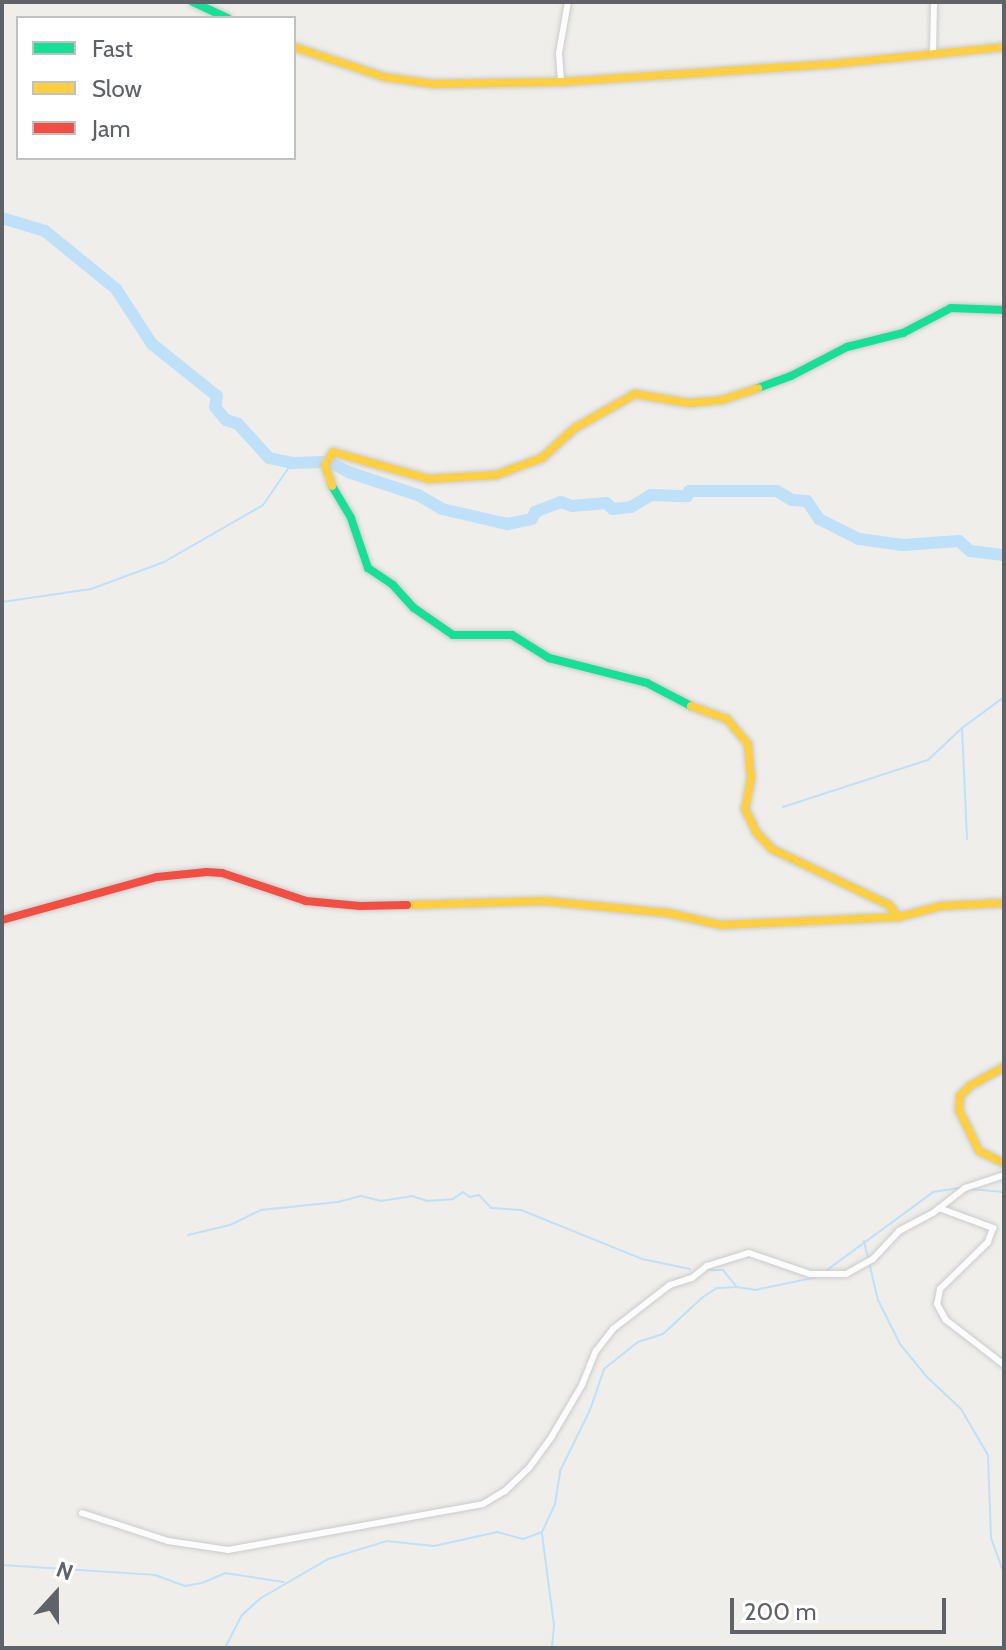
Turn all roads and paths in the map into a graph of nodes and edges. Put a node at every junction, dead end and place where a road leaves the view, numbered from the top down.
1 (193, 2) edge
2 (568, 2) edge
3 (934, 2) edge
4 (224, 16) edge
5 (1004, 47) edge
6 (296, 48) edge
7 (933, 54) junction
8 (561, 82) junction
9 (1004, 310) edge
10 (1004, 903) edge
11 (899, 917) junction
12 (2, 920) edge
13 (1004, 1067) edge
14 (1004, 1163) edge
15 (1004, 1175) edge
16 (939, 1208) junction
17 (1004, 1365) edge
18 (82, 1513) dead end

1 - 4 street
2 - 8 street
3 - 7 street
5 - 7 street
6 - 8 street
7 - 8 street
9 - 11 street
10 - 11 street
11 - 12 street
13 - 14 street
15 - 16 street
16 - 17 street
16 - 18 street

